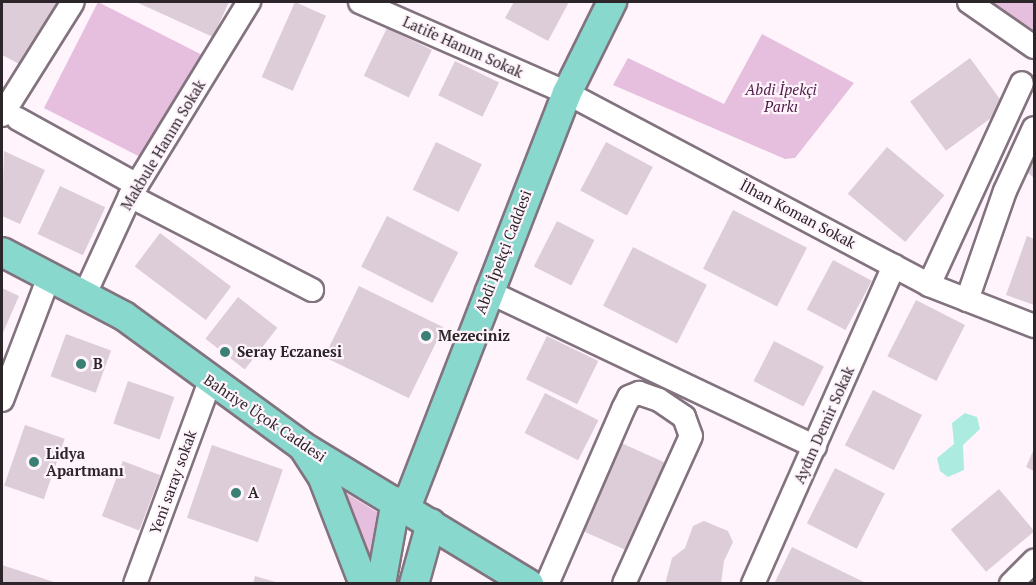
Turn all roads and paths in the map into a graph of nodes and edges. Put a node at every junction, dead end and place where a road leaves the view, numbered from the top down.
1 (73, 2) edge
2 (249, 2) edge
3 (360, 2) edge
4 (612, 2) edge
5 (969, 2) edge
6 (1035, 47) edge
7 (1022, 82) dead end
8 (567, 93) junction
9 (10, 117) edge
10 (1035, 128) edge
11 (134, 191) junction
12 (2, 252) edge
13 (894, 266) junction
14 (49, 277) junction
15 (928, 285) junction
16 (312, 290) dead end
17 (488, 291) junction
18 (85, 294) junction
19 (968, 300) junction
20 (1035, 326) edge
21 (210, 381) junction
22 (2, 400) edge
23 (302, 446) junction
24 (815, 447) junction
25 (401, 504) junction
26 (431, 523) junction
27 (1035, 561) edge
28 (135, 584) edge
29 (364, 584) edge
30 (381, 584) edge
31 (414, 584) edge
32 (529, 584) edge
33 (547, 584) edge
34 (624, 584) edge
35 (753, 584) edge
36 (1011, 584) edge

1 - 9 street
2 - 11 street, Makbule Hanım Sokak
3 - 8 street, Latife Hanım Sokak
4 - 8 main road, Abdi İpekçi Caddesi
5 - 6 street
7 - 15 street
8 - 13 street, İlhan Koman Sokak
8 - 17 main road, Abdi İpekçi Caddesi
9 - 11 street
10 - 19 street
11 - 16 street
11 - 18 street, Makbule Hanım Sokak
12 - 14 main road, Bahriye Üçok Caddesi
13 - 15 street, İlhan Koman Sokak
13 - 24 street, Aydın Demir Sokak
14 - 18 main road, Bahriye Üçok Caddesi
14 - 22 street
15 - 19 street, İlhan Koman Sokak
17 - 24 street
17 - 25 main road, Abdi İpekçi Caddesi
18 - 21 main road, Bahriye Üçok Caddesi
19 - 20 street, İlhan Koman Sokak
21 - 23 main road, Bahriye Üçok Caddesi
21 - 28 street, Yeni saray sokak
23 - 25 main road, Bahriye Üçok Caddesi
23 - 29 main road
24 - 35 street, Aydın Demir Sokak
25 - 26 main road, Bahriye Üçok Caddesi
25 - 30 main road, Abdi İpekçi Caddesi
26 - 31 main road
26 - 32 main road, Bahriye Üçok Caddesi
27 - 36 street
33 - 34 street

